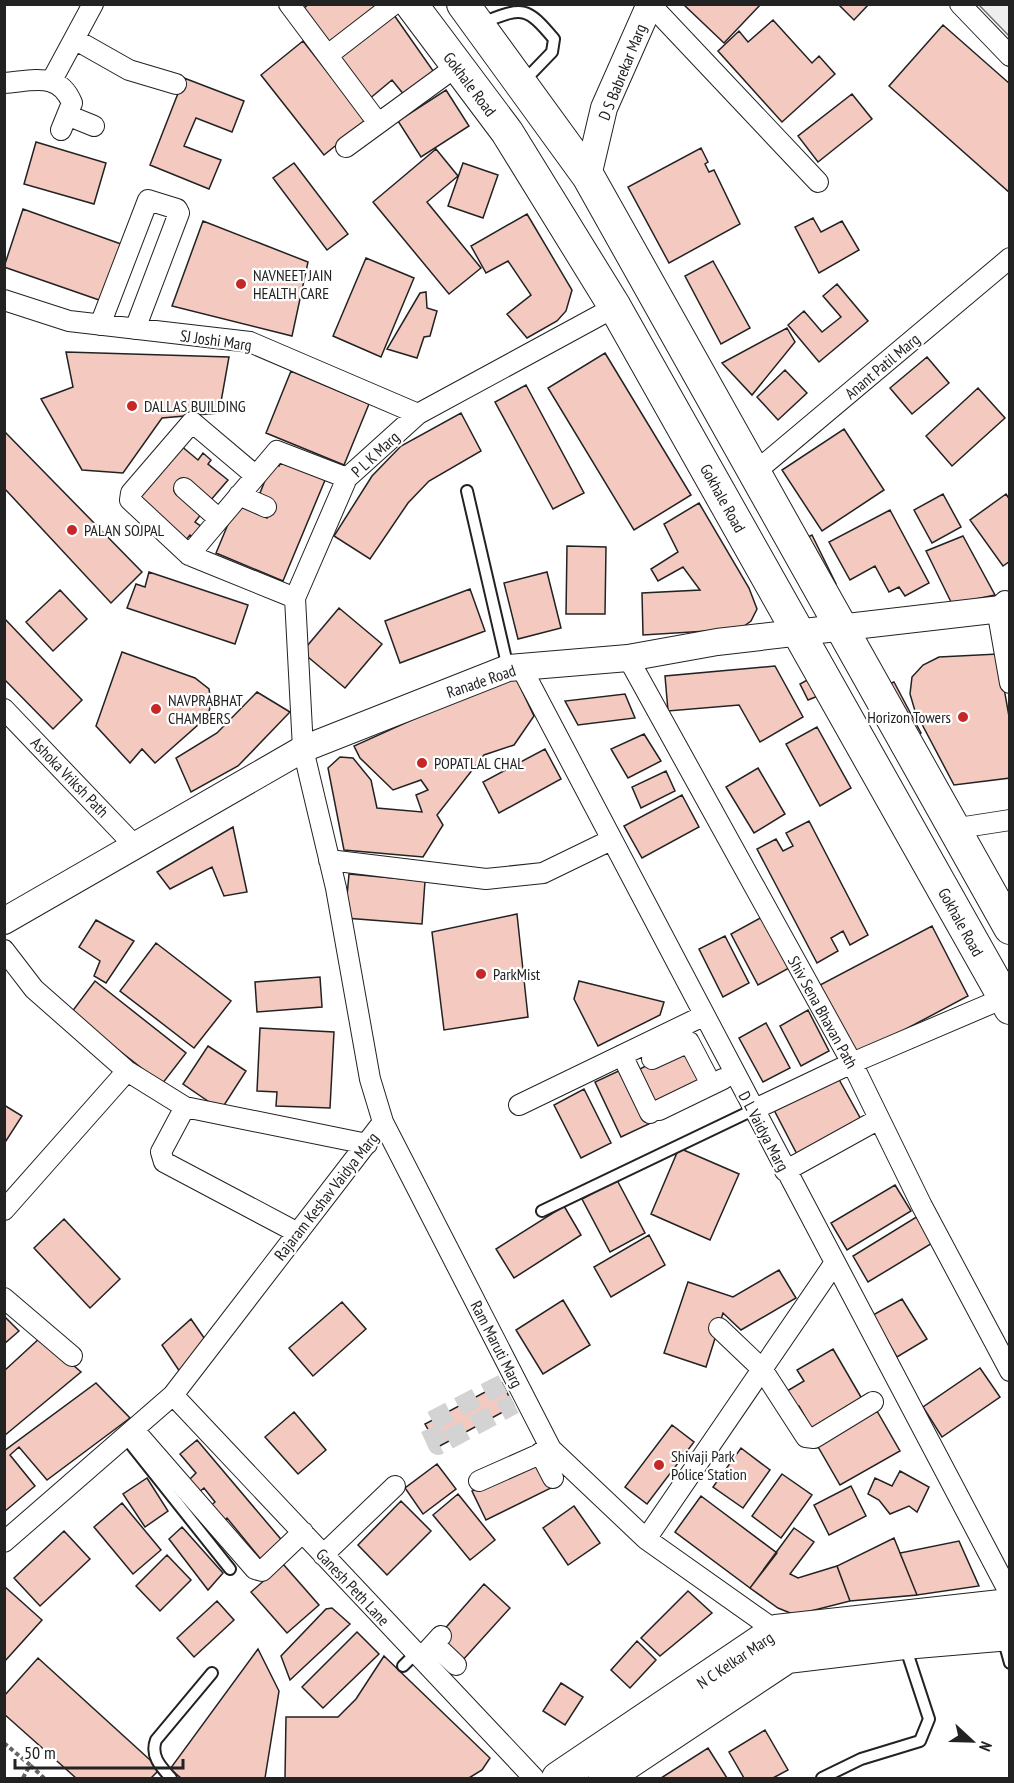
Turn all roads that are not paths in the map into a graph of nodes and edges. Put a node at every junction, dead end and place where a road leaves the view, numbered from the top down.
1 (93, 4) edge
2 (289, 4) edge
3 (394, 4) edge
4 (411, 4) edge
5 (650, 4) edge
6 (960, 4) edge
7 (470, 14) edge
8 (76, 40) junction
9 (327, 55) junction
10 (1010, 56) edge
11 (457, 66) junction
12 (52, 80) junction
13 (4, 83) edge
14 (522, 83) junction
15 (176, 84) dead end
16 (378, 123) junction
17 (94, 126) dead end
18 (345, 147) dead end
19 (588, 176) junction
20 (818, 182) dead end
21 (1010, 258) edge
22 (112, 293) junction
23 (4, 300) edge
24 (144, 302) junction
25 (615, 307) junction
26 (100, 325) junction
27 (135, 329) junction
28 (418, 414) junction
29 (754, 473) junction
30 (256, 476) junction
31 (347, 478) junction
32 (184, 488) dead end
33 (467, 492) dead end
34 (239, 495) junction
35 (266, 507) dead end
36 (219, 519) junction
37 (189, 555) junction
38 (295, 598) junction
39 (1005, 605) edge
40 (841, 628) junction
41 (799, 633) junction
42 (628, 658) junction
43 (514, 668) junction
44 (1010, 683) edge
45 (4, 709) edge
46 (303, 749) junction
47 (1010, 820) edge
48 (952, 829) junction
49 (611, 840) junction
50 (135, 846) junction
51 (329, 860) junction
52 (4, 921) edge
53 (1010, 928) edge
54 (4, 950) edge
55 (1007, 1003) edge
56 (703, 1016) junction
57 (622, 1055) junction
58 (652, 1059) dead end
59 (852, 1063) junction
60 (730, 1068) junction
61 (127, 1071) junction
62 (709, 1079) junction
63 (519, 1105) dead end
64 (184, 1107) junction
65 (753, 1110) junction
66 (879, 1119) junction
67 (383, 1122) junction
68 (367, 1144) junction
69 (785, 1171) junction
70 (4, 1210) edge
71 (542, 1210) dead end
72 (298, 1233) junction
73 (834, 1264) junction
74 (4, 1298) edge
75 (719, 1328) dead end
76 (72, 1356) dead end
77 (762, 1370) junction
78 (1010, 1371) edge
79 (173, 1395) junction
80 (873, 1402) dead end
81 (129, 1433) junction
82 (546, 1451) junction
83 (553, 1478) dead end
84 (479, 1481) dead end
85 (395, 1486) dead end
86 (303, 1532) junction
87 (646, 1539) junction
88 (4, 1542) edge
89 (323, 1554) junction
90 (230, 1569) dead end
91 (1010, 1594) edge
92 (776, 1631) junction
93 (1008, 1634) edge
94 (904, 1643) junction
95 (212, 1673) dead end
96 (171, 1779) edge
97 (534, 1779) edge
98 (558, 1779) edge
99 (605, 1779) edge
100 (822, 1779) edge

1 - 8 street
2 - 9 street
3 - 9 street
4 - 11 main road, Gokhale Road
5 - 19 street, D S Babrekar Marg
5 - 20 street
6 - 10 street
7 - 14 main road
7 - 14 lane
8 - 12 street
8 - 15 street
9 - 16 street
11 - 16 street
11 - 25 main road, Gokhale Road
12 - 13 street
12 - 17 street
14 - 19 main road
16 - 18 street
19 - 29 main road
21 - 29 street, Anant Patil Marg
22 - 24 street
22 - 24 street
22 - 26 street
23 - 26 street, SJ Joshi Marg
24 - 27 street
25 - 28 street, P L K Marg
25 - 41 main road, Gokhale Road
26 - 27 street, SJ Joshi Marg
27 - 28 street, SJ Joshi Marg
28 - 31 street, P L K Marg
29 - 40 main road
30 - 31 street
30 - 34 street
30 - 37 street
31 - 38 street, P L K Marg
32 - 36 street
33 - 43 lane
34 - 35 street
34 - 36 street
36 - 37 street
37 - 38 street
38 - 46 street, P L K Marg
39 - 40 street, Ranade Road
39 - 44 street
40 - 41 street, Ranade Road
40 - 48 main road
41 - 42 street, Ranade Road
41 - 55 main road, Gokhale Road
42 - 43 street, Ranade Road
42 - 59 street, Shiv Sena Bhavan Path
43 - 46 street, Ranade Road
43 - 49 street, D L Vaidya Marg
45 - 50 street, Ashoka Vriksh Path
46 - 50 street, Ranade Road
46 - 51 street, Rajaram Keshav Vaidya Marg
47 - 48 street
48 - 53 main road
49 - 51 street
49 - 56 street, D L Vaidya Marg
50 - 52 street, Ranade Road
51 - 67 street, Rajaram Keshav Vaidya Marg
54 - 61 street
55 - 59 street
56 - 57 street
56 - 60 street, D L Vaidya Marg
57 - 62 street
57 - 63 street
58 - 62 street
59 - 65 street
59 - 66 street, Shiv Sena Bhavan Path
60 - 62 street
60 - 65 street, D L Vaidya Marg
61 - 64 street
61 - 70 street
64 - 68 street
64 - 72 street
65 - 69 street, D L Vaidya Marg
65 - 71 lane
66 - 69 street
66 - 78 street, Shiv Sena Bhavan Path
67 - 68 street, Rajaram Keshav Vaidya Marg
67 - 82 street, Ram Maruti Marg
68 - 72 street, Rajaram Keshav Vaidya Marg
69 - 73 street, D L Vaidya Marg
72 - 79 street, Rajaram Keshav Vaidya Marg
73 - 77 street
73 - 91 street, D L Vaidya Marg
74 - 76 street
75 - 77 street
77 - 80 street
77 - 87 street
79 - 81 street, Rajaram Keshav Vaidya Marg
79 - 86 street, Ganesh Peth Lane
81 - 86 street
81 - 88 street, Rajaram Keshav Vaidya Marg
81 - 90 lane
82 - 83 street
82 - 84 street
82 - 87 street, Ram Maruti Marg
85 - 89 street
86 - 89 street, Ganesh Peth Lane
87 - 92 street, Ram Maruti Marg
89 - 97 street, Ganesh Peth Lane
92 - 93 main road, N C Kelkar Marg
92 - 98 main road, N C Kelkar Marg
93 - 94 main road, N C Kelkar Marg
94 - 99 main road, N C Kelkar Marg
94 - 100 lane
95 - 96 lane

